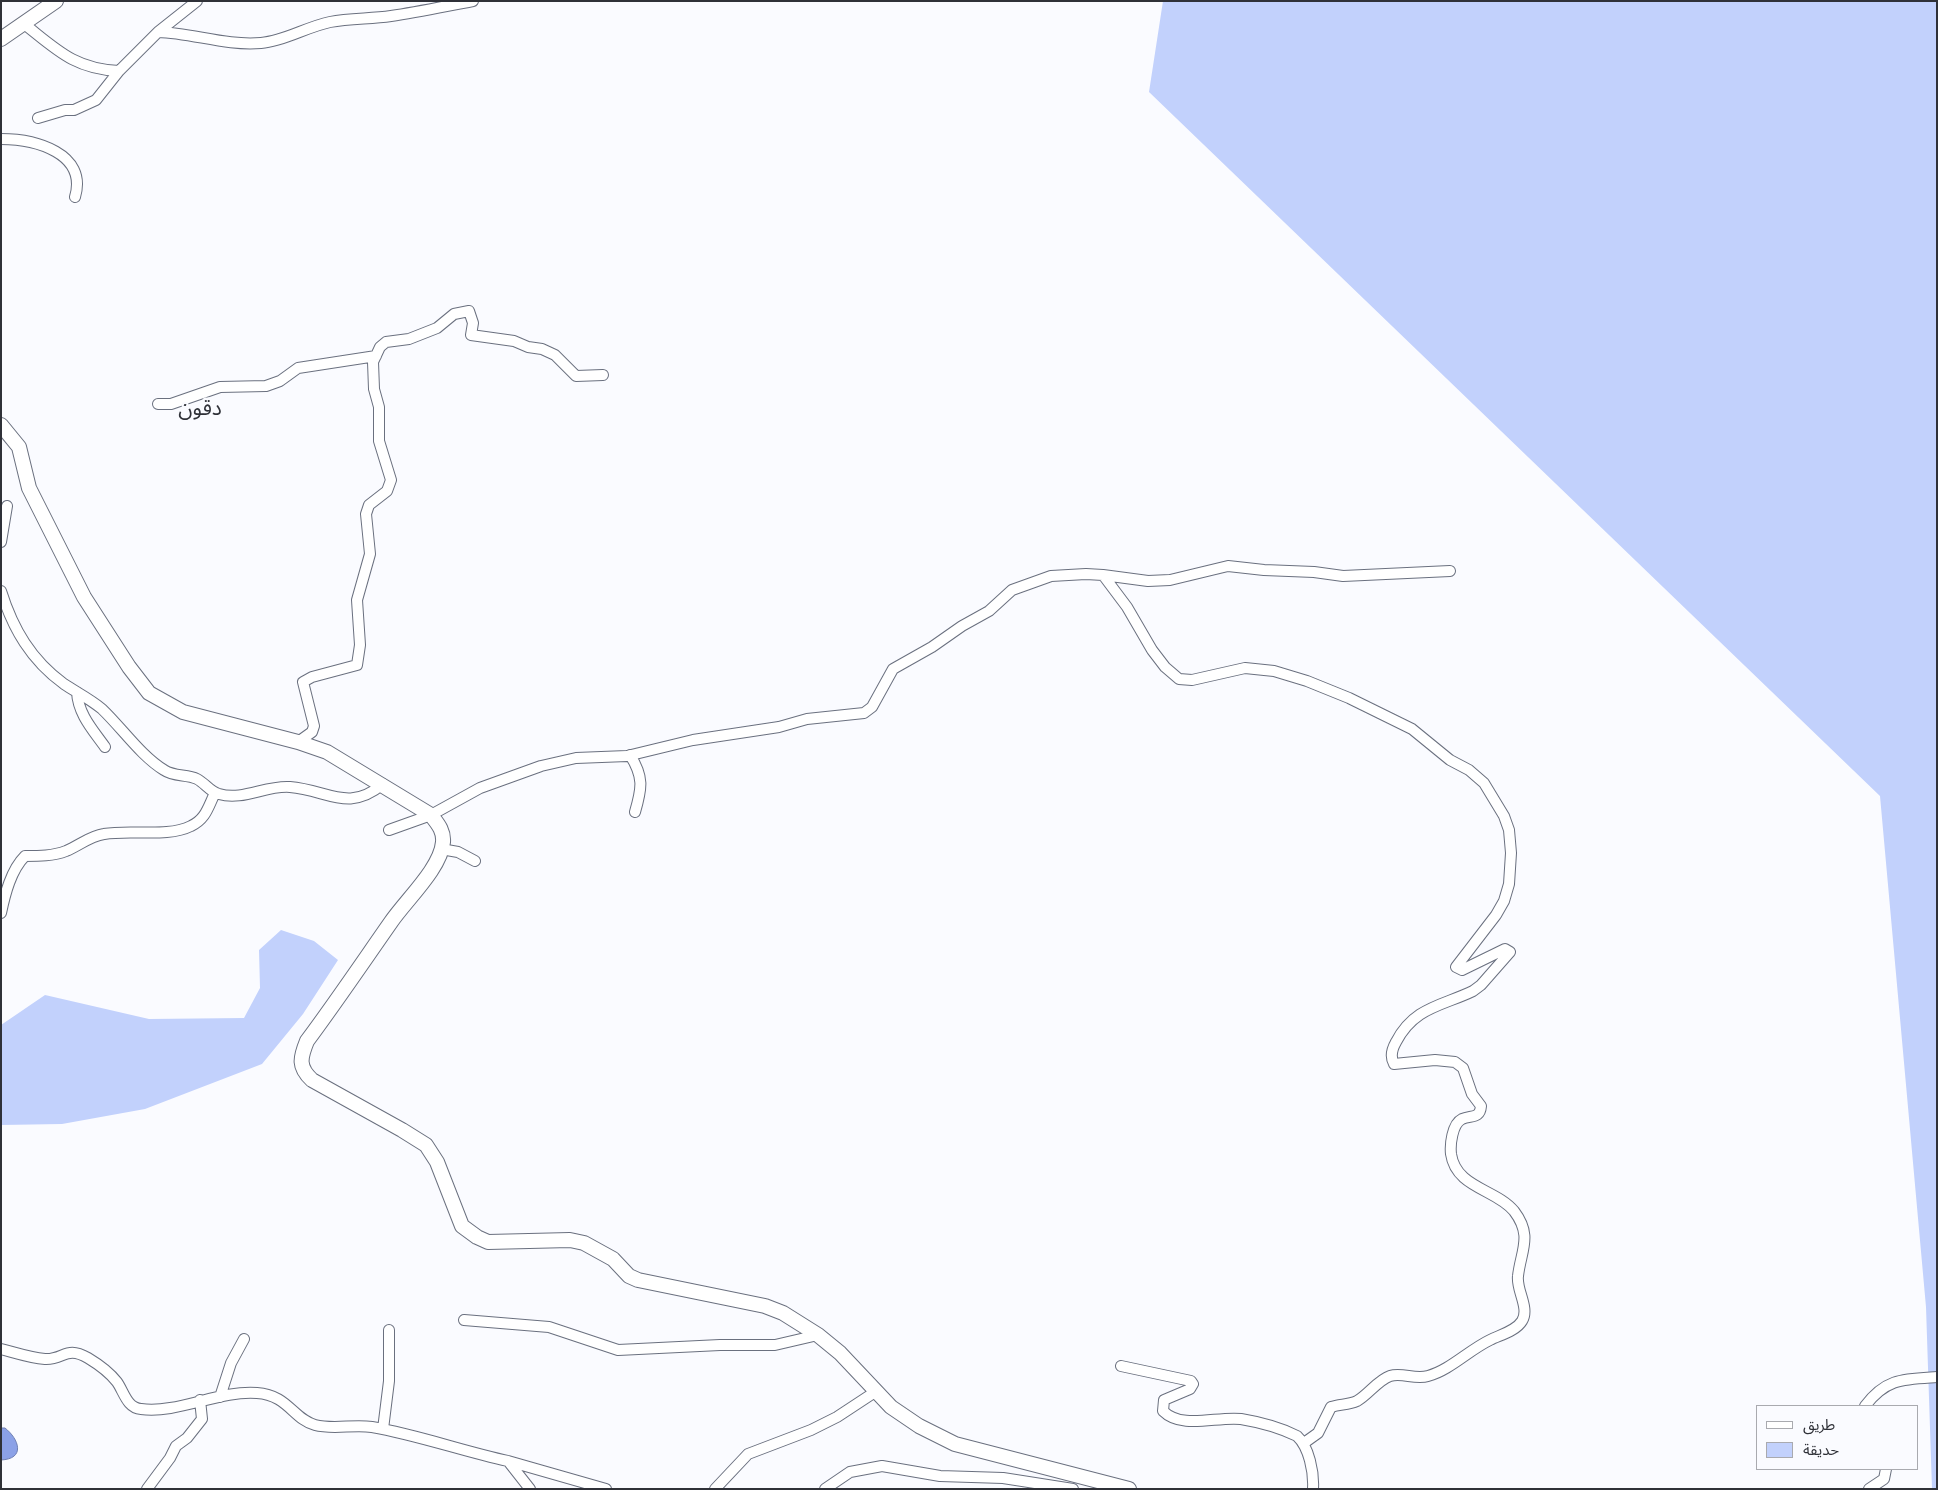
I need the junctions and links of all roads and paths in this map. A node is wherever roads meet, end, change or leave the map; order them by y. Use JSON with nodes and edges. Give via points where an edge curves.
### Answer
{"nodes":[{"id":1,"x":56,"y":1,"type":"edge"},
{"id":2,"x":197,"y":1,"type":"edge"},
{"id":3,"x":473,"y":1,"type":"edge"},
{"id":4,"x":24,"y":23,"type":"junction"},
{"id":5,"x":158,"y":32,"type":"junction"},
{"id":6,"x":1,"y":39,"type":"edge"},
{"id":7,"x":119,"y":71,"type":"junction"},
{"id":8,"x":38,"y":118,"type":"dead end"},
{"id":9,"x":1,"y":139,"type":"edge"},
{"id":10,"x":75,"y":197,"type":"dead end"},
{"id":11,"x":376,"y":356,"type":"junction"},
{"id":12,"x":603,"y":375,"type":"dead end"},
{"id":13,"x":158,"y":404,"type":"dead end"},
{"id":14,"x":1,"y":425,"type":"edge"},
{"id":15,"x":7,"y":506,"type":"dead end"},
{"id":16,"x":2,"y":534,"type":"edge"},
{"id":17,"x":1,"y":542,"type":"edge"},
{"id":18,"x":1450,"y":571,"type":"dead end"},
{"id":19,"x":1103,"y":576,"type":"junction"},
{"id":20,"x":1,"y":591,"type":"edge"},
{"id":21,"x":78,"y":692,"type":"junction"},
{"id":22,"x":298,"y":742,"type":"junction"},
{"id":23,"x":105,"y":747,"type":"dead end"},
{"id":24,"x":630,"y":755,"type":"junction"},
{"id":25,"x":383,"y":784,"type":"junction"},
{"id":26,"x":215,"y":793,"type":"junction"},
{"id":27,"x":635,"y":812,"type":"dead end"},
{"id":28,"x":431,"y":815,"type":"junction"},
{"id":29,"x":389,"y":830,"type":"dead end"},
{"id":30,"x":441,"y":849,"type":"junction"},
{"id":31,"x":475,"y":861,"type":"dead end"},
{"id":32,"x":1,"y":912,"type":"edge"},
{"id":33,"x":464,"y":1320,"type":"dead end"},
{"id":34,"x":389,"y":1330,"type":"dead end"},
{"id":35,"x":818,"y":1335,"type":"junction"},
{"id":36,"x":244,"y":1339,"type":"dead end"},
{"id":37,"x":1,"y":1349,"type":"edge"},
{"id":38,"x":1121,"y":1366,"type":"dead end"},
{"id":39,"x":1937,"y":1377,"type":"edge"},
{"id":40,"x":875,"y":1392,"type":"junction"},
{"id":41,"x":220,"y":1397,"type":"junction"},
{"id":42,"x":200,"y":1400,"type":"junction"},
{"id":43,"x":1865,"y":1405,"type":"edge"},
{"id":44,"x":383,"y":1429,"type":"junction"},
{"id":45,"x":1304,"y":1442,"type":"junction"},
{"id":46,"x":508,"y":1461,"type":"junction"},
{"id":47,"x":1886,"y":1470,"type":"edge"},
{"id":48,"x":1044,"y":1487,"type":"edge"},
{"id":49,"x":147,"y":1489,"type":"edge"},
{"id":50,"x":530,"y":1489,"type":"edge"},
{"id":51,"x":606,"y":1489,"type":"edge"},
{"id":52,"x":715,"y":1489,"type":"edge"},
{"id":53,"x":826,"y":1489,"type":"edge"},
{"id":54,"x":1073,"y":1489,"type":"edge"},
{"id":55,"x":1129,"y":1489,"type":"edge"},
{"id":56,"x":1313,"y":1489,"type":"edge"},
{"id":57,"x":1869,"y":1489,"type":"edge"}],
"edges":[{"from":1,"to":4,"type":"main road"},
{"from":2,"to":5,"type":"street"},
{"from":3,"to":5,"type":"street","via":[[388,17],[328,22],[262,43],[239,44]]},
{"from":4,"to":6,"type":"main road"},
{"from":4,"to":7,"type":"street","via":[[66,57],[82,65]]},
{"from":5,"to":7,"type":"street"},
{"from":7,"to":8,"type":"street","via":[[96,100],[74,110]]},
{"from":9,"to":10,"type":"street","via":[[19,139],[58,152],[74,170],[78,185]]},
{"from":11,"to":12,"type":"street","via":[[386,342],[409,340],[437,328],[454,314],[469,311],[473,323],[471,335],[542,349],[555,355],[576,376]]},
{"from":11,"to":13,"type":"street","via":[[298,368],[266,386],[220,387],[171,404]]},
{"from":11,"to":22,"type":"street","via":[[373,376],[379,407],[378,441],[390,480],[386,490],[369,504],[366,514],[370,554],[357,600],[360,645],[357,664],[303,682],[314,726],[312,732]]},
{"from":14,"to":22,"type":"main road","via":[[20,447],[29,488],[84,597],[149,693],[183,712]]},
{"from":15,"to":16,"type":"street"},
{"from":16,"to":17,"type":"street"},
{"from":18,"to":19,"type":"street","via":[[1343,576],[1228,566],[1170,580]]},
{"from":19,"to":24,"type":"street","via":[[1051,576],[1012,590],[989,611],[893,669],[872,707],[864,713],[807,719]]},
{"from":19,"to":45,"type":"street","via":[[1127,607],[1152,650],[1179,679],[1192,680],[1245,668],[1260,668],[1307,681],[1349,698],[1412,729],[1450,760],[1477,776],[1488,788],[1509,830],[1511,864],[1504,901],[1456,967],[1462,970],[1505,949],[1510,952],[1474,991],[1419,1014],[1402,1032],[1392,1057],[1394,1064],[1445,1060],[1463,1068],[1481,1111],[1458,1123],[1452,1144],[1453,1159],[1466,1179],[1507,1205],[1520,1222],[1525,1242],[1518,1275],[1523,1320],[1438,1372],[1421,1378],[1390,1376],[1355,1402],[1331,1406],[1318,1433]]},
{"from":20,"to":21,"type":"street","via":[[6,610],[28,649],[43,666]]},
{"from":21,"to":23,"type":"street","via":[[78,703],[85,719]]},
{"from":21,"to":26,"type":"street","via":[[101,709],[164,770],[196,778]]},
{"from":22,"to":25,"type":"main road","via":[[327,752]]},
{"from":24,"to":27,"type":"street","via":[[639,770],[642,789]]},
{"from":24,"to":28,"type":"street","via":[[576,758],[542,766],[480,788]]},
{"from":25,"to":26,"type":"street","via":[[371,794],[343,800],[290,787],[246,795]]},
{"from":25,"to":28,"type":"main road"},
{"from":26,"to":32,"type":"street","via":[[203,818],[189,827],[176,831],[105,833],[53,855],[25,856],[18,863]]},
{"from":28,"to":29,"type":"street"},
{"from":28,"to":30,"type":"main road","via":[[442,830]]},
{"from":30,"to":31,"type":"street","via":[[458,852]]},
{"from":30,"to":35,"type":"main road","via":[[432,869],[391,921],[307,1041],[301,1056],[304,1072],[312,1080],[426,1145],[437,1162],[462,1226],[478,1237],[488,1242],[570,1240],[584,1243],[614,1259],[629,1276],[638,1280],[765,1306]]},
{"from":33,"to":35,"type":"street","via":[[549,1327],[618,1350],[775,1346]]},
{"from":34,"to":44,"type":"street","via":[[389,1381]]},
{"from":35,"to":40,"type":"main road","via":[[840,1353]]},
{"from":36,"to":41,"type":"street","via":[[231,1363]]},
{"from":37,"to":42,"type":"street","via":[[49,1360],[68,1352],[78,1353],[117,1382],[130,1405],[139,1410]]},
{"from":38,"to":45,"type":"street","via":[[1191,1381],[1190,1389],[1164,1400],[1163,1411],[1167,1415],[1191,1421],[1241,1419],[1294,1434]]},
{"from":39,"to":43,"type":"street","via":[[1894,1382],[1882,1387]]},
{"from":40,"to":52,"type":"street","via":[[811,1430],[748,1454]]},
{"from":40,"to":55,"type":"main road","via":[[904,1417],[955,1444]]},
{"from":41,"to":42,"type":"street"},
{"from":41,"to":44,"type":"street","via":[[259,1393],[288,1404],[306,1421],[316,1425]]},
{"from":42,"to":49,"type":"street","via":[[202,1419],[176,1446]]},
{"from":44,"to":46,"type":"street"},
{"from":45,"to":56,"type":"street"},
{"from":46,"to":50,"type":"street"},
{"from":46,"to":51,"type":"street"},
{"from":47,"to":57,"type":"street","via":[[1884,1479]]},
{"from":48,"to":53,"type":"street","via":[[1003,1478],[940,1476],[882,1466],[850,1472]]},
{"from":48,"to":54,"type":"street"}]}
